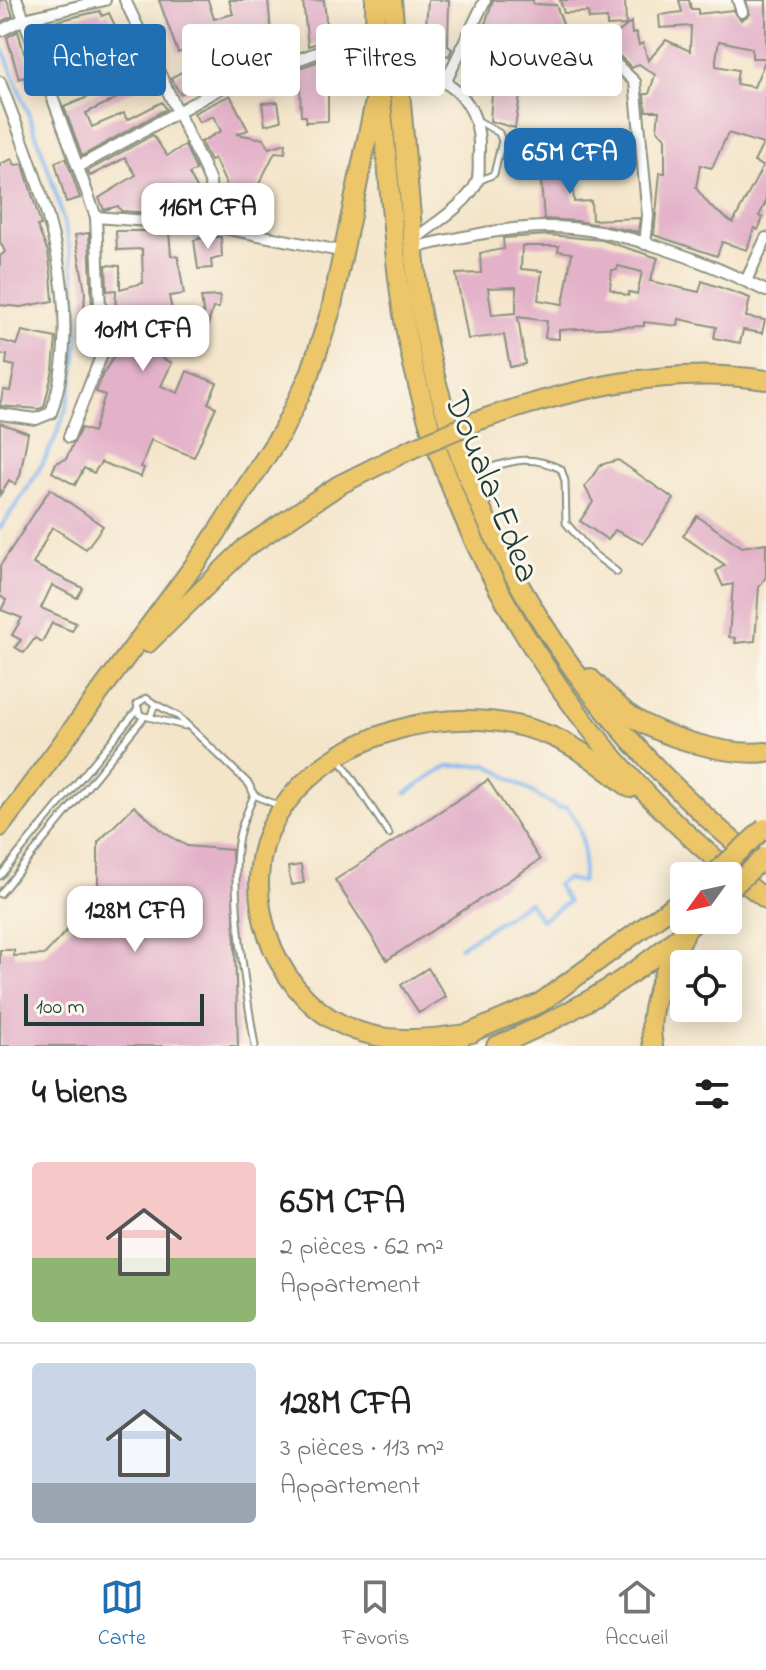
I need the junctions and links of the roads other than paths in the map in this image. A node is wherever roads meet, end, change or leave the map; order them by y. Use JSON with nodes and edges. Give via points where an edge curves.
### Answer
{"nodes":[{"id":1,"x":17,"y":0,"type":"edge"},
{"id":2,"x":105,"y":0,"type":"edge"},
{"id":3,"x":125,"y":0,"type":"edge"},
{"id":4,"x":375,"y":0,"type":"edge"},
{"id":5,"x":392,"y":0,"type":"edge"},
{"id":6,"x":485,"y":0,"type":"edge"},
{"id":7,"x":738,"y":0,"type":"edge"},
{"id":8,"x":742,"y":12,"type":"dead end"},
{"id":9,"x":24,"y":19,"type":"junction"},
{"id":10,"x":375,"y":24,"type":"edge"},
{"id":11,"x":394,"y":24,"type":"edge"},
{"id":12,"x":473,"y":24,"type":"edge"},
{"id":13,"x":0,"y":31,"type":"edge"},
{"id":14,"x":461,"y":48,"type":"edge"},
{"id":15,"x":316,"y":52,"type":"edge"},
{"id":16,"x":622,"y":70,"type":"edge"},
{"id":17,"x":446,"y":81,"type":"joint"},
{"id":18,"x":0,"y":82,"type":"edge"},
{"id":19,"x":375,"y":96,"type":"edge"},
{"id":20,"x":381,"y":96,"type":"edge"},
{"id":21,"x":400,"y":96,"type":"edge"},
{"id":22,"x":176,"y":114,"type":"junction"},
{"id":23,"x":475,"y":119,"type":"junction"},
{"id":24,"x":78,"y":167,"type":"junction"},
{"id":25,"x":478,"y":181,"type":"junction"},
{"id":26,"x":96,"y":217,"type":"junction"},
{"id":27,"x":213,"y":226,"type":"junction"},
{"id":28,"x":766,"y":238,"type":"edge"},
{"id":29,"x":414,"y":244,"type":"junction"},
{"id":30,"x":645,"y":244,"type":"junction"},
{"id":31,"x":345,"y":252,"type":"junction"},
{"id":32,"x":746,"y":281,"type":"junction"},
{"id":33,"x":766,"y":291,"type":"edge"},
{"id":34,"x":766,"y":380,"type":"edge"},
{"id":35,"x":0,"y":414,"type":"edge"},
{"id":36,"x":69,"y":437,"type":"dead end"},
{"id":37,"x":469,"y":478,"type":"junction"},
{"id":38,"x":617,"y":572,"type":"dead end"},
{"id":39,"x":98,"y":694,"type":"junction"},
{"id":40,"x":155,"y":704,"type":"junction"},
{"id":41,"x":137,"y":710,"type":"junction"},
{"id":42,"x":147,"y":716,"type":"junction"},
{"id":43,"x":186,"y":726,"type":"junction"},
{"id":44,"x":766,"y":752,"type":"edge"},
{"id":45,"x":338,"y":757,"type":"junction"},
{"id":46,"x":254,"y":795,"type":"junction"},
{"id":47,"x":285,"y":808,"type":"junction"},
{"id":48,"x":678,"y":826,"type":"junction"},
{"id":49,"x":0,"y":827,"type":"edge"},
{"id":50,"x":765,"y":827,"type":"edge"},
{"id":51,"x":389,"y":834,"type":"dead end"},
{"id":52,"x":30,"y":844,"type":"junction"},
{"id":53,"x":39,"y":850,"type":"junction"},
{"id":54,"x":766,"y":856,"type":"edge"},
{"id":55,"x":727,"y":862,"type":"edge"},
{"id":56,"x":766,"y":865,"type":"edge"},
{"id":57,"x":0,"y":876,"type":"edge"},
{"id":58,"x":742,"y":878,"type":"edge"},
{"id":59,"x":0,"y":894,"type":"edge"},
{"id":60,"x":766,"y":899,"type":"edge"},
{"id":61,"x":670,"y":908,"type":"edge"},
{"id":62,"x":679,"y":934,"type":"edge"},
{"id":63,"x":687,"y":934,"type":"edge"},
{"id":64,"x":472,"y":1033,"type":"junction"},
{"id":65,"x":255,"y":1046,"type":"edge"},
{"id":66,"x":435,"y":1046,"type":"edge"},
{"id":67,"x":496,"y":1046,"type":"edge"},
{"id":68,"x":653,"y":1046,"type":"edge"}],
"edges":[{"from":1,"to":9,"type":"street"},
{"from":2,"to":9,"type":"street"},
{"from":3,"to":22,"type":"street"},
{"from":4,"to":10,"type":"highway","name":"Douala-Edea"},
{"from":5,"to":11,"type":"highway","name":"Douala-Edea"},
{"from":6,"to":12,"type":"street"},
{"from":7,"to":8,"type":"street"},
{"from":9,"to":13,"type":"street"},
{"from":9,"to":24,"type":"street"},
{"from":14,"to":17,"type":"street"},
{"from":15,"to":22,"type":"street","via":[[235,81]]},
{"from":16,"to":30,"type":"street","via":[[635,82],[648,216]]},
{"from":17,"to":23,"type":"street","via":[[468,100]]},
{"from":18,"to":35,"type":"street","via":[[53,232],[65,342],[51,413],[36,419]]},
{"from":19,"to":31,"type":"highway"},
{"from":20,"to":48,"type":"highway","name":"Douala-Edea","via":[[408,342],[439,457],[502,596],[549,672],[614,758]]},
{"from":21,"to":29,"type":"highway","name":"Douala-Edea"},
{"from":22,"to":24,"type":"street"},
{"from":22,"to":27,"type":"street","via":[[210,182]]},
{"from":23,"to":25,"type":"street"},
{"from":23,"to":25,"type":"lane","via":[[499,133],[502,141],[494,174]]},
{"from":24,"to":26,"type":"street"},
{"from":25,"to":29,"type":"street"},
{"from":26,"to":27,"type":"street"},
{"from":26,"to":36,"type":"street","via":[[102,351]]},
{"from":27,"to":31,"type":"street"},
{"from":28,"to":32,"type":"street"},
{"from":29,"to":30,"type":"street","via":[[546,227],[585,229]]},
{"from":29,"to":37,"type":"highway","name":"Douala-Edea","via":[[426,344]]},
{"from":30,"to":32,"type":"street"},
{"from":31,"to":39,"type":"highway","via":[[310,374],[282,432],[204,552]]},
{"from":32,"to":33,"type":"street"},
{"from":34,"to":39,"type":"highway","bridge":true,"via":[[700,375],[621,381],[554,395],[409,450],[339,485],[245,548]]},
{"from":37,"to":38,"type":"lane","via":[[525,458],[561,469],[566,523]]},
{"from":37,"to":44,"type":"highway","via":[[522,583],[554,633],[588,677],[629,715],[678,738],[721,749]]},
{"from":37,"to":56,"type":"highway","name":"Douala-Edea","via":[[511,576],[583,686],[727,838]]},
{"from":39,"to":49,"type":"highway"},
{"from":40,"to":41,"type":"lane","via":[[141,699]]},
{"from":40,"to":42,"type":"lane"},
{"from":40,"to":43,"type":"lane"},
{"from":41,"to":42,"type":"lane"},
{"from":41,"to":52,"type":"lane"},
{"from":42,"to":43,"type":"lane"},
{"from":42,"to":53,"type":"lane","via":[[88,782]]},
{"from":43,"to":46,"type":"lane"},
{"from":45,"to":47,"type":"highway","via":[[307,780]]},
{"from":45,"to":48,"type":"highway","via":[[411,725],[466,719],[503,723],[543,733],[591,758]]},
{"from":45,"to":51,"type":"lane"},
{"from":46,"to":47,"type":"lane"},
{"from":46,"to":65,"type":"lane","via":[[237,851]]},
{"from":47,"to":64,"type":"highway","via":[[260,861],[259,903],[270,944],[287,977],[340,1024],[371,1035],[408,1041]]},
{"from":48,"to":60,"type":"highway","name":"Douala-Edea"},
{"from":50,"to":55,"type":"highway","bridge":true},
{"from":52,"to":53,"type":"lane"},
{"from":52,"to":57,"type":"lane"},
{"from":53,"to":59,"type":"lane"},
{"from":54,"to":58,"type":"highway","bridge":true},
{"from":61,"to":64,"type":"highway","via":[[540,1003]]},
{"from":62,"to":67,"type":"highway","via":[[610,988]]},
{"from":63,"to":68,"type":"highway","via":[[662,978],[651,1030]]},
{"from":64,"to":66,"type":"highway"}]}
